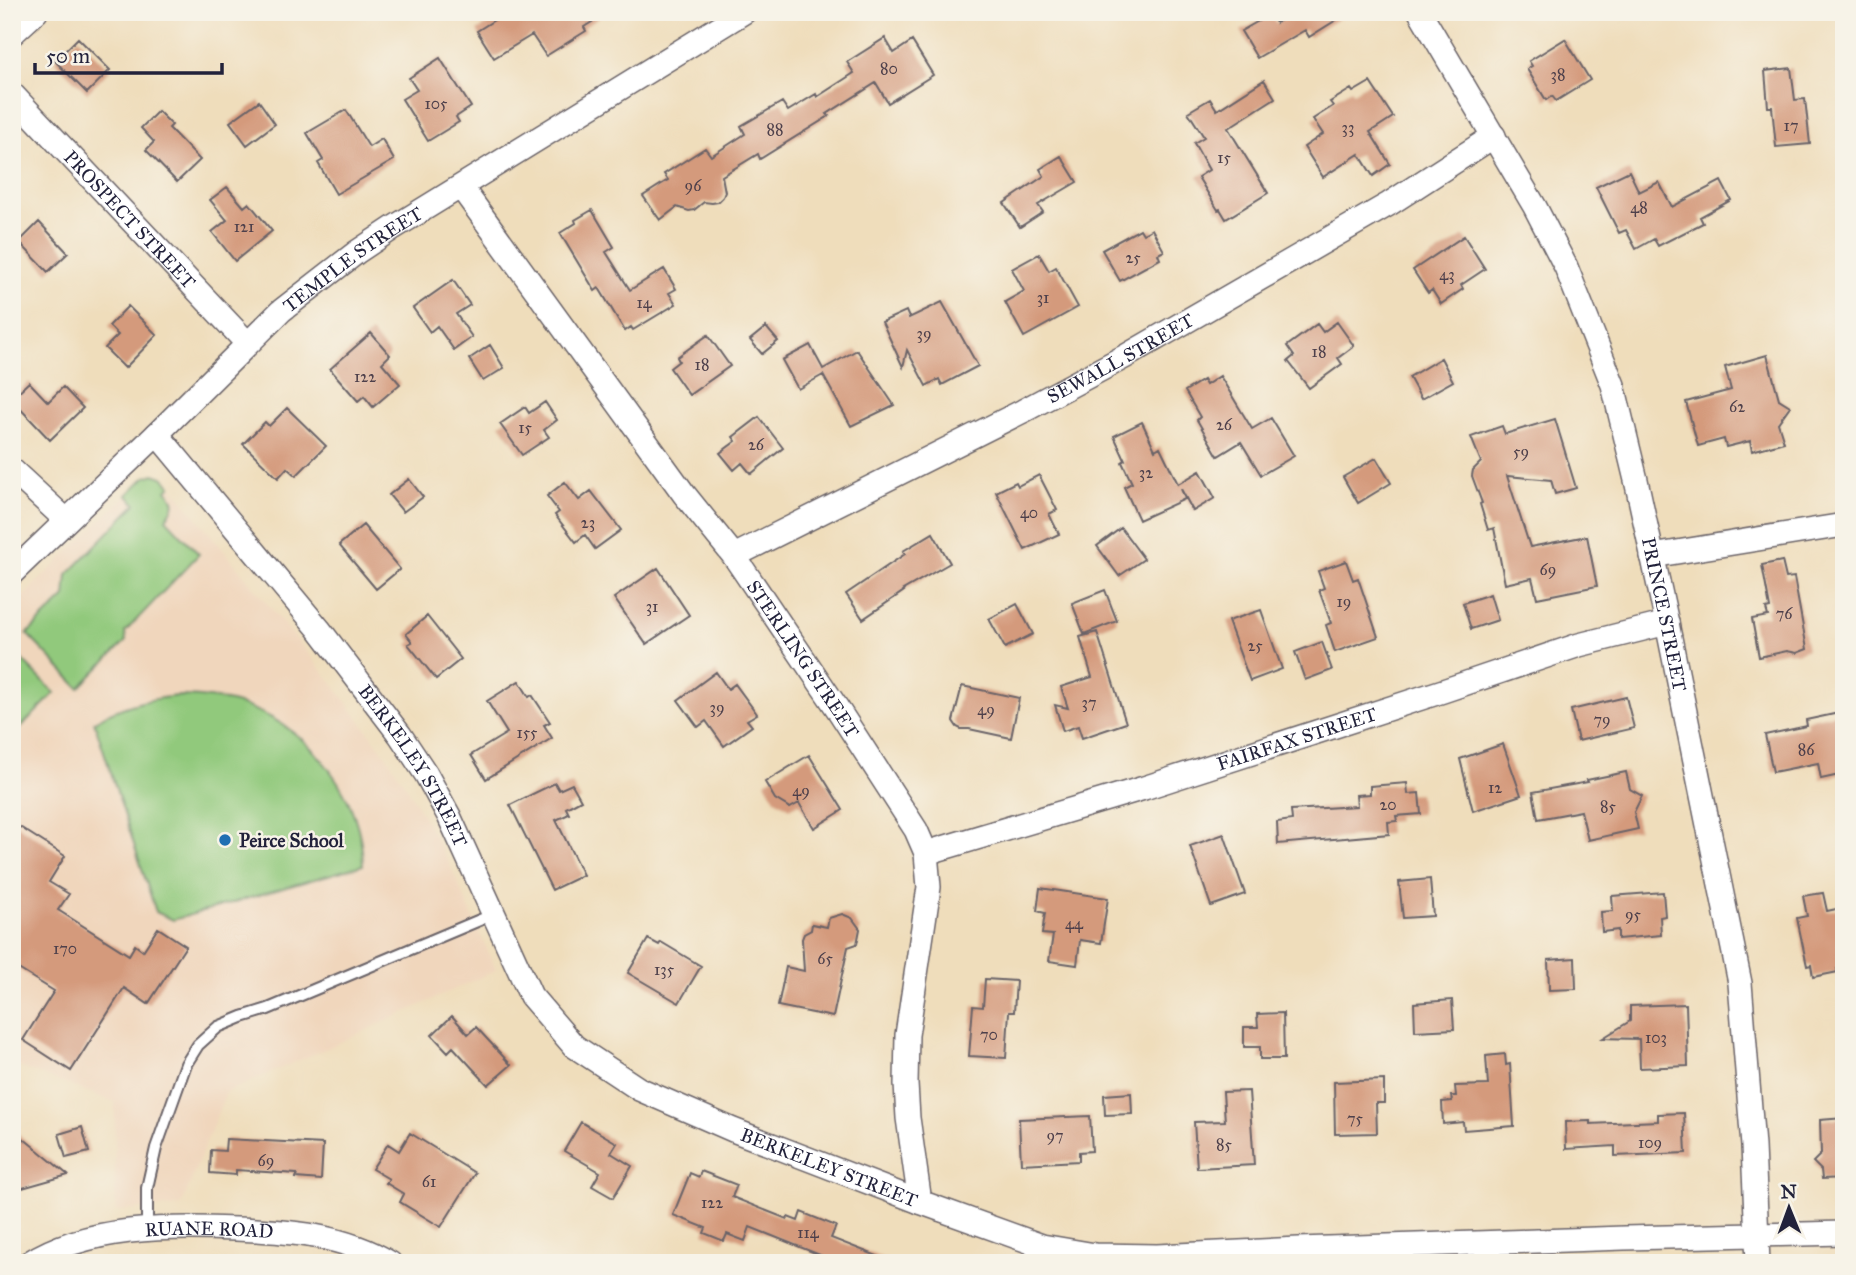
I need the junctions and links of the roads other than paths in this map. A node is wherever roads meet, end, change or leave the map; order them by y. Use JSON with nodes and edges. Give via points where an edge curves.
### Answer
{"nodes":[{"id":1,"x":36,"y":12,"type":"edge"},
{"id":2,"x":744,"y":12,"type":"edge"},
{"id":3,"x":1420,"y":12,"type":"edge"},
{"id":4,"x":12,"y":34,"type":"edge"},
{"id":5,"x":12,"y":94,"type":"edge"},
{"id":6,"x":1494,"y":136,"type":"junction"},
{"id":7,"x":461,"y":187,"type":"junction"},
{"id":8,"x":247,"y":344,"type":"junction"},
{"id":9,"x":157,"y":434,"type":"junction"},
{"id":10,"x":12,"y":470,"type":"edge"},
{"id":11,"x":66,"y":520,"type":"junction"},
{"id":12,"x":1844,"y":525,"type":"edge"},
{"id":13,"x":734,"y":556,"type":"junction"},
{"id":14,"x":1652,"y":556,"type":"junction"},
{"id":15,"x":12,"y":573,"type":"edge"},
{"id":16,"x":1667,"y":623,"type":"junction"},
{"id":17,"x":926,"y":853,"type":"junction"},
{"id":18,"x":494,"y":914,"type":"junction"},
{"id":19,"x":920,"y":1202,"type":"junction"},
{"id":20,"x":147,"y":1229,"type":"junction"},
{"id":21,"x":1844,"y":1233,"type":"edge"},
{"id":22,"x":1758,"y":1235,"type":"junction"},
{"id":23,"x":1441,"y":1254,"type":"edge"},
{"id":24,"x":29,"y":1263,"type":"edge"},
{"id":25,"x":390,"y":1263,"type":"edge"},
{"id":26,"x":1758,"y":1263,"type":"edge"}],
"edges":[{"from":1,"to":4,"type":"street"},
{"from":2,"to":7,"type":"street","name":"TEMPLE STREET"},
{"from":3,"to":6,"type":"street","name":"PRINCE STREET"},
{"from":5,"to":8,"type":"street","name":"PROSPECT STREET"},
{"from":6,"to":13,"type":"street","name":"SEWALL STREET","via":[[1389,204],[1126,356]]},
{"from":6,"to":14,"type":"street","name":"PRINCE STREET","via":[[1566,267],[1613,385]]},
{"from":7,"to":8,"type":"street","name":"TEMPLE STREET","via":[[357,252],[281,311]]},
{"from":7,"to":13,"type":"street","name":"STERLING STREET"},
{"from":8,"to":9,"type":"street","name":"TEMPLE STREET"},
{"from":9,"to":11,"type":"street","name":"TEMPLE STREET"},
{"from":9,"to":18,"type":"street","name":"BERKELEY STREET","via":[[401,735],[449,816]]},
{"from":10,"to":11,"type":"street"},
{"from":11,"to":15,"type":"street","name":"TEMPLE STREET"},
{"from":12,"to":14,"type":"street"},
{"from":13,"to":17,"type":"street","name":"STERLING STREET","via":[[916,830]]},
{"from":14,"to":16,"type":"street","name":"PRINCE STREET"},
{"from":16,"to":17,"type":"street","name":"FAIRFAX STREET","via":[[1579,645],[1144,788]]},
{"from":16,"to":22,"type":"street","name":"PRINCE STREET","via":[[1740,983]]},
{"from":17,"to":19,"type":"street","name":"STERLING STREET","via":[[929,887],[907,1035],[906,1072]]},
{"from":18,"to":19,"type":"street","name":"BERKELEY STREET","via":[[531,996],[575,1046],[612,1073],[733,1130]]},
{"from":18,"to":20,"type":"lane","via":[[218,1027],[198,1045],[186,1064],[156,1148],[147,1188]]},
{"from":19,"to":23,"type":"street","name":"BERKELEY STREET","via":[[1042,1246],[1095,1255],[1299,1249]]},
{"from":20,"to":24,"type":"street","name":"RUANE ROAD","via":[[84,1240]]},
{"from":20,"to":25,"type":"street","name":"RUANE ROAD","via":[[297,1233],[344,1242]]},
{"from":21,"to":22,"type":"street","name":"BERKELEY STREET"},
{"from":22,"to":23,"type":"street","name":"BERKELEY STREET","via":[[1624,1238]]},
{"from":22,"to":26,"type":"street","name":"PRINCE STREET"}]}
